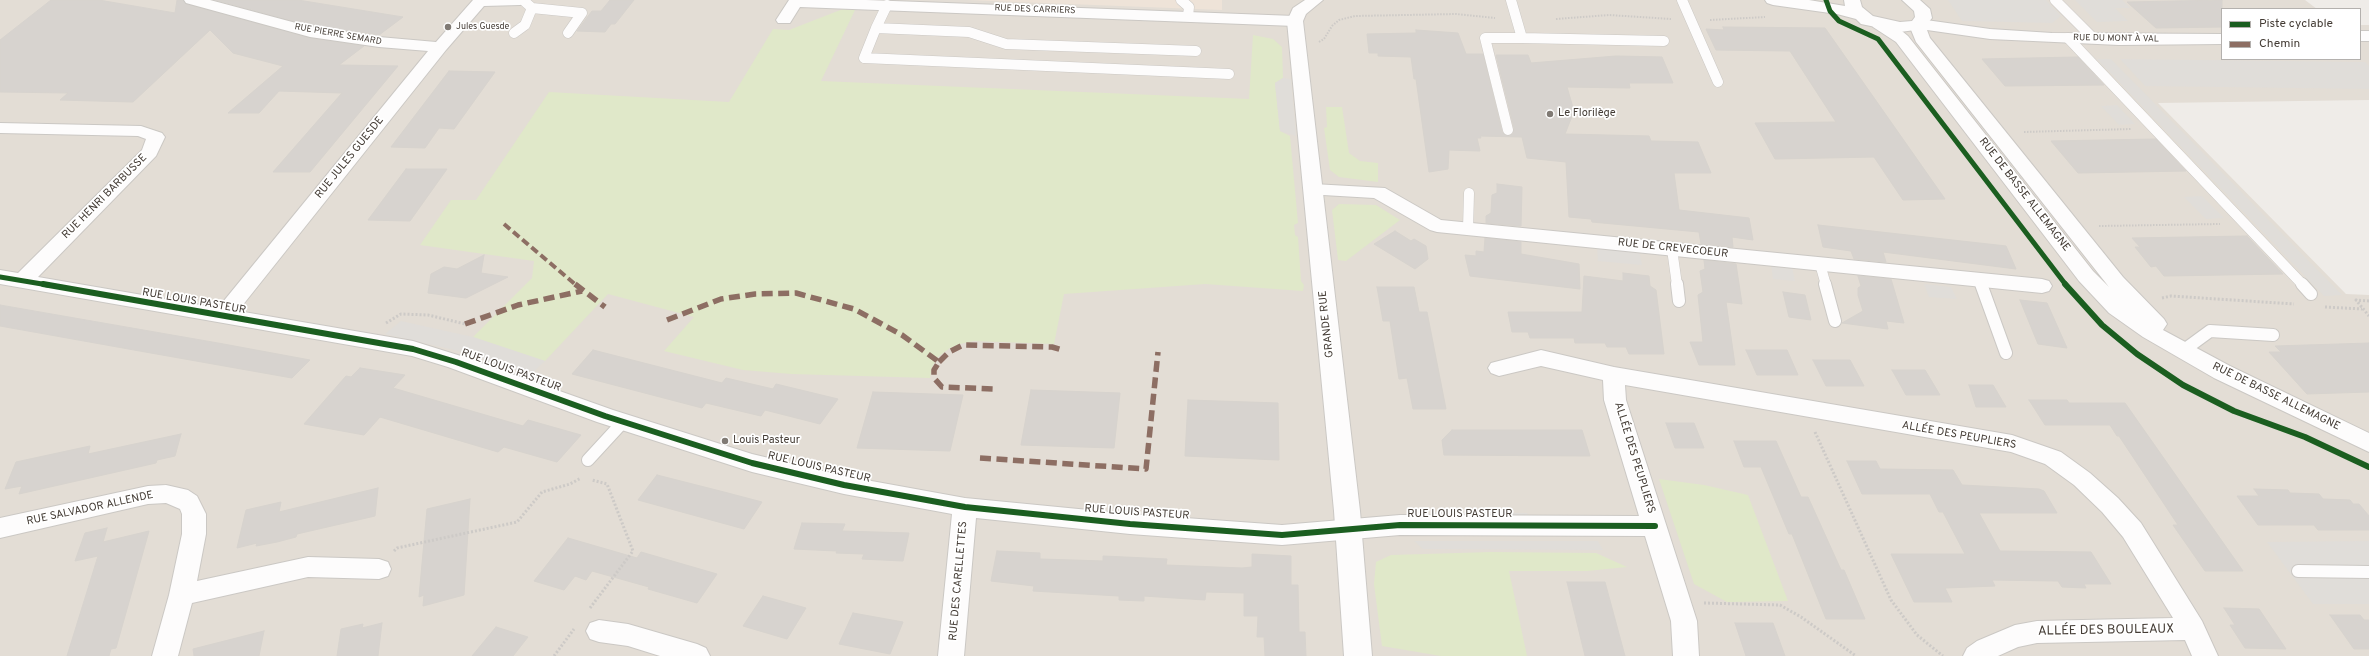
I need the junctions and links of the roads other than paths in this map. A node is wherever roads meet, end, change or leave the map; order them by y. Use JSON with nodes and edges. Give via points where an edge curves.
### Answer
{"nodes":[{"id":1,"x":192,"y":0,"type":"edge"},
{"id":2,"x":1181,"y":0,"type":"edge"},
{"id":3,"x":1315,"y":0,"type":"edge"},
{"id":4,"x":1511,"y":0,"type":"edge"},
{"id":5,"x":1682,"y":0,"type":"edge"},
{"id":6,"x":1773,"y":0,"type":"edge"},
{"id":7,"x":2056,"y":0,"type":"edge"},
{"id":8,"x":481,"y":1,"type":"edge"},
{"id":9,"x":827,"y":1,"type":"edge"},
{"id":10,"x":525,"y":3,"type":"edge"},
{"id":11,"x":887,"y":5,"type":"junction"},
{"id":12,"x":1855,"y":7,"type":"edge"},
{"id":13,"x":1916,"y":10,"type":"edge"},
{"id":14,"x":1188,"y":16,"type":"junction"},
{"id":15,"x":784,"y":20,"type":"dead end"},
{"id":16,"x":1295,"y":21,"type":"junction"},
{"id":17,"x":1879,"y":24,"type":"junction"},
{"id":18,"x":876,"y":28,"type":"junction"},
{"id":19,"x":514,"y":33,"type":"dead end"},
{"id":20,"x":568,"y":33,"type":"dead end"},
{"id":21,"x":1522,"y":38,"type":"junction"},
{"id":22,"x":2068,"y":38,"type":"junction"},
{"id":23,"x":2093,"y":38,"type":"junction"},
{"id":24,"x":2221,"y":39,"type":"edge"},
{"id":25,"x":1664,"y":41,"type":"dead end"},
{"id":26,"x":440,"y":47,"type":"junction"},
{"id":27,"x":1196,"y":51,"type":"dead end"},
{"id":28,"x":1229,"y":74,"type":"dead end"},
{"id":29,"x":1718,"y":82,"type":"dead end"},
{"id":30,"x":0,"y":128,"type":"edge"},
{"id":31,"x":1508,"y":130,"type":"dead end"},
{"id":32,"x":1313,"y":190,"type":"junction"},
{"id":33,"x":1469,"y":193,"type":"dead end"},
{"id":34,"x":1468,"y":229,"type":"junction"},
{"id":35,"x":1672,"y":249,"type":"junction"},
{"id":36,"x":1820,"y":264,"type":"junction"},
{"id":37,"x":0,"y":277,"type":"edge"},
{"id":38,"x":1978,"y":279,"type":"junction"},
{"id":39,"x":22,"y":281,"type":"junction"},
{"id":40,"x":2042,"y":286,"type":"dead end"},
{"id":41,"x":2311,"y":294,"type":"dead end"},
{"id":42,"x":1679,"y":302,"type":"dead end"},
{"id":43,"x":222,"y":317,"type":"junction"},
{"id":44,"x":1835,"y":321,"type":"dead end"},
{"id":45,"x":2273,"y":335,"type":"dead end"},
{"id":46,"x":2184,"y":350,"type":"junction"},
{"id":47,"x":2006,"y":353,"type":"dead end"},
{"id":48,"x":1499,"y":368,"type":"dead end"},
{"id":49,"x":1614,"y":375,"type":"junction"},
{"id":50,"x":623,"y":422,"type":"junction"},
{"id":51,"x":2369,"y":443,"type":"edge"},
{"id":52,"x":588,"y":460,"type":"road end"},
{"id":53,"x":965,"y":507,"type":"junction"},
{"id":54,"x":1655,"y":526,"type":"junction"},
{"id":55,"x":0,"y":528,"type":"edge"},
{"id":56,"x":1349,"y":529,"type":"junction"},
{"id":57,"x":379,"y":569,"type":"dead end"},
{"id":58,"x":2298,"y":571,"type":"dead end"},
{"id":59,"x":2369,"y":572,"type":"edge"},
{"id":60,"x":182,"y":595,"type":"junction"},
{"id":61,"x":588,"y":623,"type":"road end"},
{"id":62,"x":2193,"y":629,"type":"junction"},
{"id":63,"x":165,"y":656,"type":"edge"},
{"id":64,"x":697,"y":656,"type":"edge"},
{"id":65,"x":951,"y":656,"type":"edge"},
{"id":66,"x":1358,"y":656,"type":"edge"},
{"id":67,"x":1686,"y":656,"type":"edge"},
{"id":68,"x":1976,"y":656,"type":"edge"},
{"id":69,"x":2205,"y":656,"type":"edge"}],
"edges":[{"from":1,"to":26,"type":"street","name":"RUE PIERRE SEMARD","via":[[310,32],[385,43]]},
{"from":2,"to":14,"type":"lane","via":[[1189,7]]},
{"from":3,"to":16,"type":"street","via":[[1299,12]]},
{"from":4,"to":21,"type":"lane"},
{"from":5,"to":29,"type":"lane"},
{"from":6,"to":12,"type":"street","via":[[1839,9]]},
{"from":7,"to":23,"type":"lane"},
{"from":8,"to":10,"type":"street","name":"RUE JULES GUESDE"},
{"from":8,"to":26,"type":"street","name":"RUE JULES GUESDE"},
{"from":9,"to":11,"type":"street","name":"RUE DES CARRIERS"},
{"from":9,"to":15,"type":"street","name":"RUE DES CARRIERS","via":[[795,2]]},
{"from":10,"to":19,"type":"lane","via":[[525,25]]},
{"from":10,"to":20,"type":"lane","via":[[582,13]]},
{"from":11,"to":14,"type":"street","name":"RUE DES CARRIERS"},
{"from":11,"to":18,"type":"lane"},
{"from":12,"to":17,"type":"street"},
{"from":13,"to":17,"type":"street","via":[[1900,27]]},
{"from":13,"to":22,"type":"street","name":"RUE DU MONT À VAL","via":[[2011,35]]},
{"from":13,"to":46,"type":"street","name":"RUE DE BASSE ALLEMAGNE","via":[[1922,39],[2116,282]]},
{"from":14,"to":16,"type":"street","name":"RUE DES CARRIERS"},
{"from":16,"to":32,"type":"street","name":"GRANDE RUE"},
{"from":17,"to":46,"type":"street","name":"RUE DE BASSE ALLEMAGNE","via":[[1902,39],[2086,276],[2107,299],[2150,332]]},
{"from":18,"to":27,"type":"lane","via":[[969,32],[1006,44]]},
{"from":18,"to":28,"type":"lane","via":[[864,58]]},
{"from":21,"to":25,"type":"lane"},
{"from":21,"to":31,"type":"lane","via":[[1486,38]]},
{"from":22,"to":23,"type":"street","name":"RUE DU MONT À VAL"},
{"from":22,"to":41,"type":"lane"},
{"from":23,"to":24,"type":"street","name":"RUE DU MONT À VAL"},
{"from":26,"to":43,"type":"street","name":"RUE JULES GUESDE"},
{"from":30,"to":39,"type":"street","name":"RUE HENRI BARBUSSE","via":[[141,131],[156,137],[150,152]]},
{"from":32,"to":34,"type":"street","name":"RUE DE CREVECOEUR","via":[[1378,192],[1437,226]]},
{"from":32,"to":56,"type":"street","name":"GRANDE RUE"},
{"from":33,"to":34,"type":"lane"},
{"from":34,"to":35,"type":"street","name":"RUE DE CREVECOEUR"},
{"from":35,"to":36,"type":"street","name":"RUE DE CREVECOEUR"},
{"from":35,"to":42,"type":"lane"},
{"from":36,"to":38,"type":"street","name":"RUE DE CREVECOEUR"},
{"from":36,"to":44,"type":"lane"},
{"from":37,"to":39,"type":"street","name":"RUE LOUIS PASTEUR"},
{"from":38,"to":40,"type":"street","name":"RUE DE CREVECOEUR"},
{"from":38,"to":47,"type":"lane"},
{"from":39,"to":43,"type":"street","name":"RUE LOUIS PASTEUR"},
{"from":43,"to":50,"type":"street","name":"RUE LOUIS PASTEUR","via":[[413,349]]},
{"from":45,"to":46,"type":"lane","via":[[2210,331]]},
{"from":46,"to":51,"type":"street","name":"RUE DE BASSE ALLEMAGNE","via":[[2222,372]]},
{"from":48,"to":49,"type":"street","name":"ALLÉE DES PEUPLIERS","via":[[1541,358]]},
{"from":49,"to":54,"type":"street","name":"ALLÉE DES PEUPLIERS","via":[[1615,400]]},
{"from":49,"to":62,"type":"street","name":"ALLÉE DES PEUPLIERS","via":[[2012,444],[2054,458],[2093,490],[2132,530]]},
{"from":50,"to":52,"type":"lane"},
{"from":50,"to":53,"type":"street","name":"RUE LOUIS PASTEUR","via":[[752,463],[844,485]]},
{"from":53,"to":56,"type":"street","name":"RUE LOUIS PASTEUR","via":[[1130,524],[1282,535]]},
{"from":53,"to":65,"type":"street","name":"RUE DES CARELLETTES"},
{"from":54,"to":56,"type":"street","name":"RUE LOUIS PASTEUR","via":[[1400,525]]},
{"from":54,"to":67,"type":"street","name":"ALLÉE DES PEUPLIERS","via":[[1684,621]]},
{"from":55,"to":60,"type":"street","name":"RUE SALVADOR ALLENDE","via":[[148,495],[166,494],[180,497],[189,503],[194,514],[194,534]]},
{"from":56,"to":66,"type":"street","name":"GRANDE RUE"},
{"from":57,"to":60,"type":"street","via":[[308,567]]},
{"from":58,"to":59,"type":"lane"},
{"from":60,"to":63,"type":"street","name":"RUE SALVADOR ALLENDE"},
{"from":61,"to":64,"type":"street"},
{"from":62,"to":68,"type":"street","name":"ALLÉE DES BOULEAUX","via":[[2037,632],[2015,636],[1986,648]]},
{"from":62,"to":69,"type":"street","name":"ALLÉE DES PEUPLIERS"}]}
